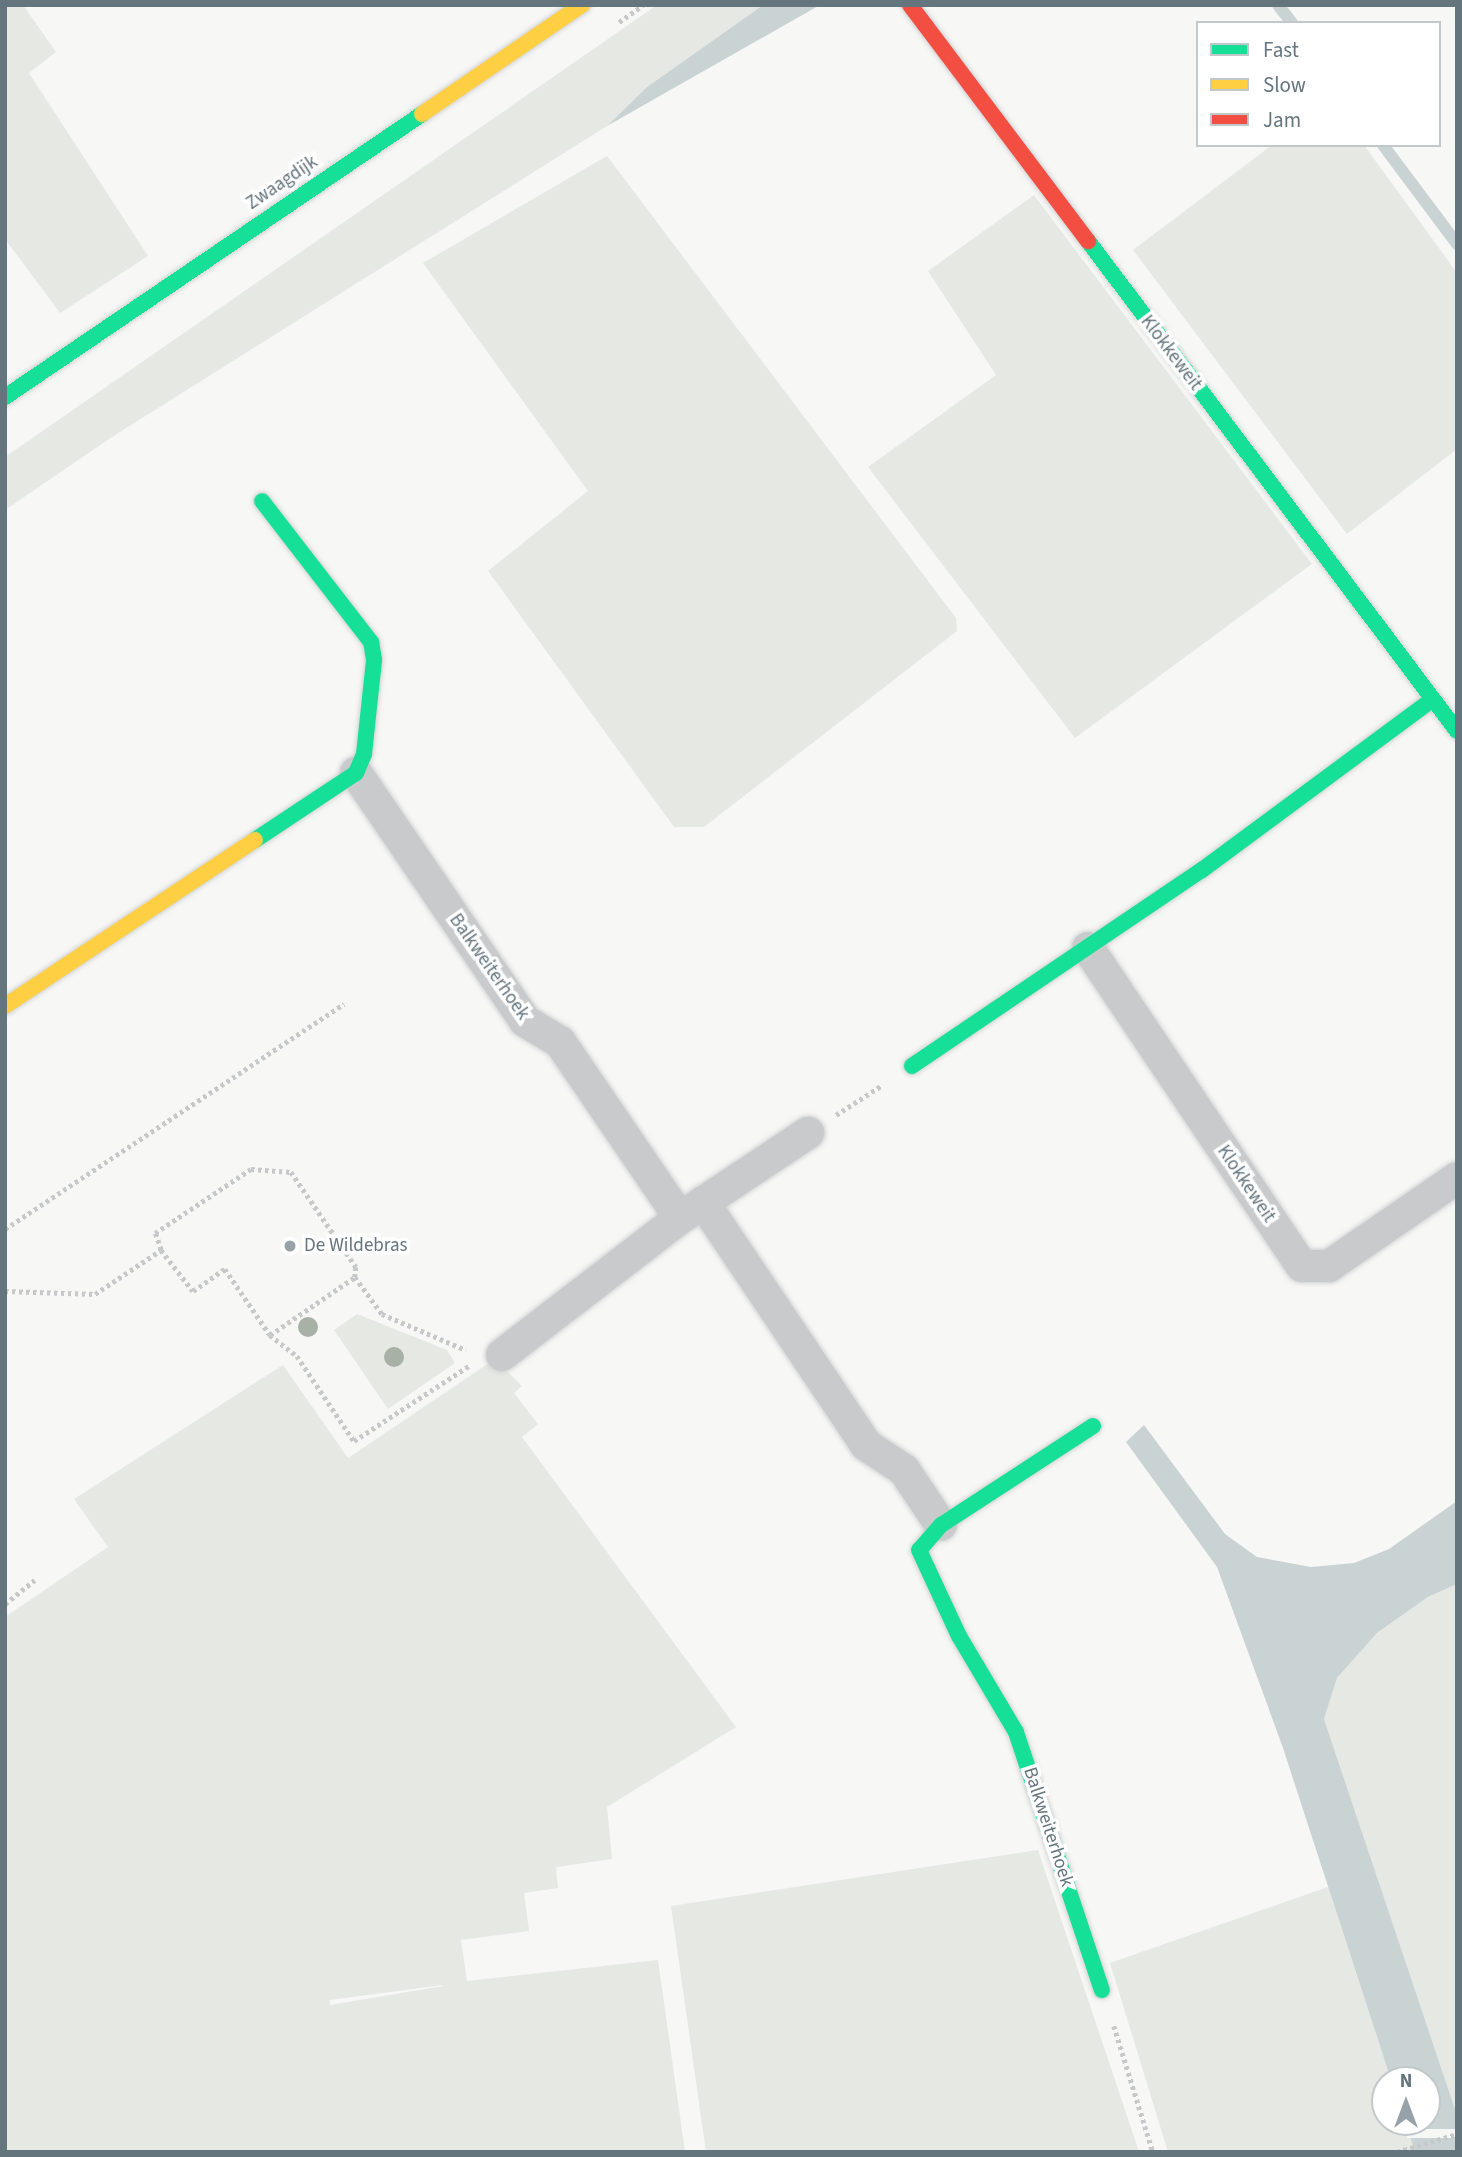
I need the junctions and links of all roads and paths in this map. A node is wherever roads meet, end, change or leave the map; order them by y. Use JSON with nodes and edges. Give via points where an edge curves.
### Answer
{"nodes":[{"id":1,"x":582,"y":5,"type":"edge"},
{"id":2,"x":910,"y":5,"type":"edge"},
{"id":3,"x":5,"y":397,"type":"edge"},
{"id":4,"x":262,"y":501,"type":"dead end"},
{"id":5,"x":1433,"y":699,"type":"junction"},
{"id":6,"x":1457,"y":731,"type":"edge"},
{"id":7,"x":356,"y":773,"type":"junction"},
{"id":8,"x":1088,"y":948,"type":"junction"},
{"id":9,"x":344,"y":1004,"type":"dead end"},
{"id":10,"x":5,"y":1006,"type":"edge"},
{"id":11,"x":912,"y":1066,"type":"joint"},
{"id":12,"x":808,"y":1133,"type":"joint"},
{"id":13,"x":1457,"y":1178,"type":"edge"},
{"id":14,"x":692,"y":1210,"type":"junction"},
{"id":15,"x":5,"y":1229,"type":"edge"},
{"id":16,"x":161,"y":1250,"type":"junction"},
{"id":17,"x":355,"y":1277,"type":"junction"},
{"id":18,"x":5,"y":1291,"type":"edge"},
{"id":19,"x":270,"y":1335,"type":"junction"},
{"id":20,"x":485,"y":1355,"type":"junction"},
{"id":21,"x":1093,"y":1426,"type":"dead end"},
{"id":22,"x":942,"y":1525,"type":"junction"},
{"id":23,"x":35,"y":1580,"type":"dead end"},
{"id":24,"x":5,"y":1604,"type":"edge"},
{"id":25,"x":1102,"y":1990,"type":"joint"},
{"id":26,"x":1457,"y":2134,"type":"edge"},
{"id":27,"x":1400,"y":2151,"type":"edge"},
{"id":28,"x":1153,"y":2152,"type":"edge"}],
"edges":[{"from":1,"to":3,"type":"street","name":"Zwaagdijk"},
{"from":2,"to":5,"type":"street","name":"Klokkeweit"},
{"from":4,"to":7,"type":"street","via":[[371,642],[374,660],[365,744]]},
{"from":5,"to":6,"type":"street","name":"Klokkeweit"},
{"from":5,"to":8,"type":"street"},
{"from":7,"to":10,"type":"street"},
{"from":7,"to":14,"type":"street","name":"Balkweiterhoek","via":[[525,1021],[560,1042]]},
{"from":8,"to":11,"type":"street"},
{"from":8,"to":13,"type":"street","name":"Klokkeweit","via":[[1302,1266],[1329,1266]]},
{"from":9,"to":15,"type":"path"},
{"from":11,"to":12,"type":"path"},
{"from":12,"to":14,"type":"street"},
{"from":14,"to":20,"type":"street"},
{"from":14,"to":22,"type":"street","name":"Balkweiterhoek","via":[[866,1445],[904,1470]]},
{"from":16,"to":17,"type":"path","via":[[155,1233],[244,1173],[251,1169],[291,1172],[356,1267]]},
{"from":16,"to":18,"type":"path","via":[[95,1294]]},
{"from":16,"to":19,"type":"path","via":[[193,1290],[225,1269]]},
{"from":17,"to":19,"type":"path"},
{"from":17,"to":20,"type":"path","via":[[382,1314]]},
{"from":19,"to":20,"type":"path","via":[[298,1356],[354,1441]]},
{"from":21,"to":22,"type":"street","name":"Balkweiterhoek"},
{"from":22,"to":25,"type":"street","name":"Balkweiterhoek","via":[[922,1543],[920,1554],[959,1636],[1016,1732]]},
{"from":23,"to":24,"type":"path"},
{"from":25,"to":28,"type":"path"},
{"from":26,"to":27,"type":"path"}]}
